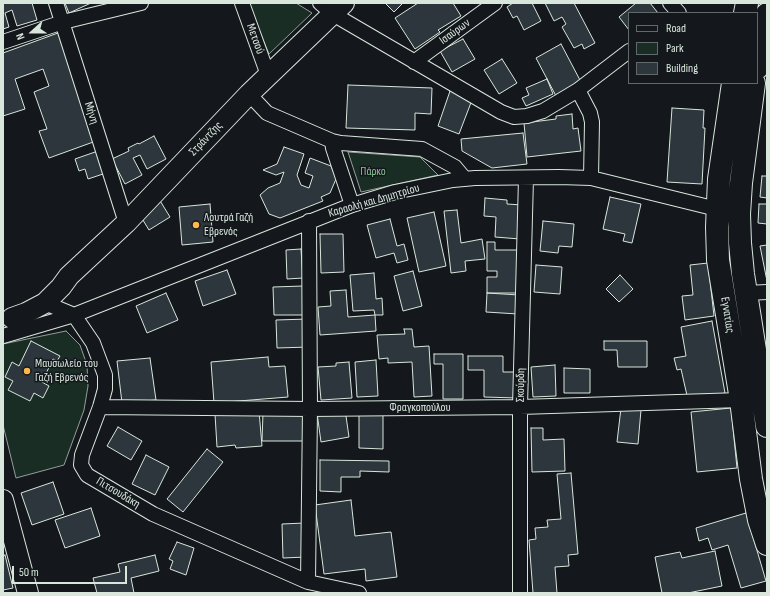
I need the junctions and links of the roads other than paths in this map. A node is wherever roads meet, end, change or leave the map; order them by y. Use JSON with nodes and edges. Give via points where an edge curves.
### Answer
{"nodes":[{"id":1,"x":56,"y":3,"type":"edge"},
{"id":2,"x":141,"y":3,"type":"edge"},
{"id":3,"x":242,"y":3,"type":"edge"},
{"id":4,"x":495,"y":3,"type":"edge"},
{"id":5,"x":670,"y":3,"type":"edge"},
{"id":6,"x":332,"y":7,"type":"edge"},
{"id":7,"x":678,"y":12,"type":"edge"},
{"id":8,"x":767,"y":14,"type":"edge"},
{"id":9,"x":63,"y":22,"type":"junction"},
{"id":10,"x":3,"y":42,"type":"edge"},
{"id":11,"x":628,"y":52,"type":"edge"},
{"id":12,"x":761,"y":56,"type":"edge"},
{"id":13,"x":414,"y":62,"type":"junction"},
{"id":14,"x":268,"y":74,"type":"junction"},
{"id":15,"x":733,"y":84,"type":"edge"},
{"id":16,"x":754,"y":84,"type":"edge"},
{"id":17,"x":578,"y":90,"type":"junction"},
{"id":18,"x":249,"y":94,"type":"junction"},
{"id":19,"x":332,"y":141,"type":"junction"},
{"id":20,"x":526,"y":178,"type":"junction"},
{"id":21,"x":591,"y":178,"type":"junction"},
{"id":22,"x":465,"y":179,"type":"junction"},
{"id":23,"x":352,"y":205,"type":"junction"},
{"id":24,"x":717,"y":209,"type":"junction"},
{"id":25,"x":739,"y":214,"type":"junction"},
{"id":26,"x":309,"y":221,"type":"junction"},
{"id":27,"x":126,"y":223,"type":"junction"},
{"id":28,"x":69,"y":276,"type":"junction"},
{"id":29,"x":767,"y":292,"type":"edge"},
{"id":30,"x":746,"y":293,"type":"junction"},
{"id":31,"x":45,"y":303,"type":"junction"},
{"id":32,"x":74,"y":315,"type":"junction"},
{"id":33,"x":8,"y":322,"type":"edge"},
{"id":34,"x":49,"y":323,"type":"junction"},
{"id":35,"x":3,"y":336,"type":"edge"},
{"id":36,"x":741,"y":400,"type":"junction"},
{"id":37,"x":100,"y":407,"type":"junction"},
{"id":38,"x":520,"y":407,"type":"junction"},
{"id":39,"x":310,"y":409,"type":"junction"},
{"id":40,"x":767,"y":426,"type":"edge"},
{"id":41,"x":3,"y":500,"type":"edge"},
{"id":42,"x":767,"y":544,"type":"edge"},
{"id":43,"x":308,"y":582,"type":"junction"},
{"id":44,"x":338,"y":591,"type":"edge"},
{"id":45,"x":28,"y":593,"type":"edge"},
{"id":46,"x":359,"y":593,"type":"edge"},
{"id":47,"x":520,"y":593,"type":"edge"}],
"edges":[{"from":1,"to":9,"type":"street","name":"Μήνη"},
{"from":2,"to":9,"type":"street"},
{"from":3,"to":14,"type":"street","name":"Μετσού"},
{"from":4,"to":13,"type":"street","name":"Ισαύρων"},
{"from":5,"to":7,"type":"street"},
{"from":6,"to":13,"type":"street"},
{"from":6,"to":14,"type":"street","name":"Στράντζης"},
{"from":8,"to":12,"type":"highway"},
{"from":9,"to":10,"type":"street"},
{"from":9,"to":27,"type":"street","name":"Μήνη"},
{"from":11,"to":17,"type":"street"},
{"from":13,"to":17,"type":"street","via":[[514,117],[527,116],[542,110]]},
{"from":14,"to":18,"type":"street","name":"Στράντζης"},
{"from":15,"to":24,"type":"highway","name":"Εγνατίας"},
{"from":16,"to":25,"type":"highway","name":"Εγνατίας"},
{"from":17,"to":21,"type":"street","via":[[592,122]]},
{"from":18,"to":19,"type":"street","via":[[267,113]]},
{"from":18,"to":27,"type":"street","name":"Στράντζης"},
{"from":19,"to":22,"type":"street","via":[[422,149],[455,167]]},
{"from":19,"to":23,"type":"street"},
{"from":20,"to":21,"type":"street","name":"Καραολή και Δημητρίου"},
{"from":20,"to":22,"type":"street","name":"Καραολή και Δημητρίου"},
{"from":20,"to":38,"type":"street","name":"Σκούρδη"},
{"from":21,"to":24,"type":"street","name":"Καραολή και Δημητρίου"},
{"from":22,"to":23,"type":"street","name":"Καραολή και Δημητρίου","via":[[413,188]]},
{"from":23,"to":26,"type":"street","name":"Καραολή και Δημητρίου"},
{"from":24,"to":25,"type":"street","name":"Καραολή και Δημητρίου"},
{"from":24,"to":36,"type":"highway","name":"Εγνατίας","via":[[718,260]]},
{"from":25,"to":30,"type":"highway","name":"Εγνατίας"},
{"from":26,"to":32,"type":"street","name":"Καραολή και Δημητρίου"},
{"from":26,"to":39,"type":"street"},
{"from":27,"to":28,"type":"street","name":"Στράντζης"},
{"from":28,"to":31,"type":"street","name":"Στράντζης"},
{"from":28,"to":33,"type":"street","name":"Στράντζης","via":[[33,295],[19,307]]},
{"from":29,"to":30,"type":"street"},
{"from":30,"to":40,"type":"highway","name":"Εγνατίας"},
{"from":31,"to":32,"type":"street"},
{"from":31,"to":33,"type":"street","name":"Στράντζης"},
{"from":32,"to":34,"type":"street","name":"Καραολή και Δημητρίου"},
{"from":32,"to":37,"type":"street","name":"Πιτσουδάκη","via":[[93,343],[105,375],[105,389]]},
{"from":33,"to":34,"type":"street","via":[[30,316]]},
{"from":34,"to":35,"type":"street","name":"Καραολή και Δημητρίου"},
{"from":36,"to":38,"type":"street","name":"Φραγκοπούλου"},
{"from":36,"to":42,"type":"highway","name":"Εγνατίας","via":[[751,479],[759,520]]},
{"from":37,"to":39,"type":"street","name":"Φραγκοπούλου"},
{"from":37,"to":43,"type":"street","name":"Πιτσουδάκη","via":[[82,455],[81,465],[87,475],[152,514]]},
{"from":38,"to":39,"type":"street","name":"Φραγκοπούλου"},
{"from":38,"to":47,"type":"street","name":"Σκούρδη"},
{"from":39,"to":43,"type":"street"},
{"from":41,"to":45,"type":"street"},
{"from":43,"to":44,"type":"street","name":"Πιτσουδάκη"},
{"from":44,"to":46,"type":"street","name":"Πιτσουδάκη"}]}
